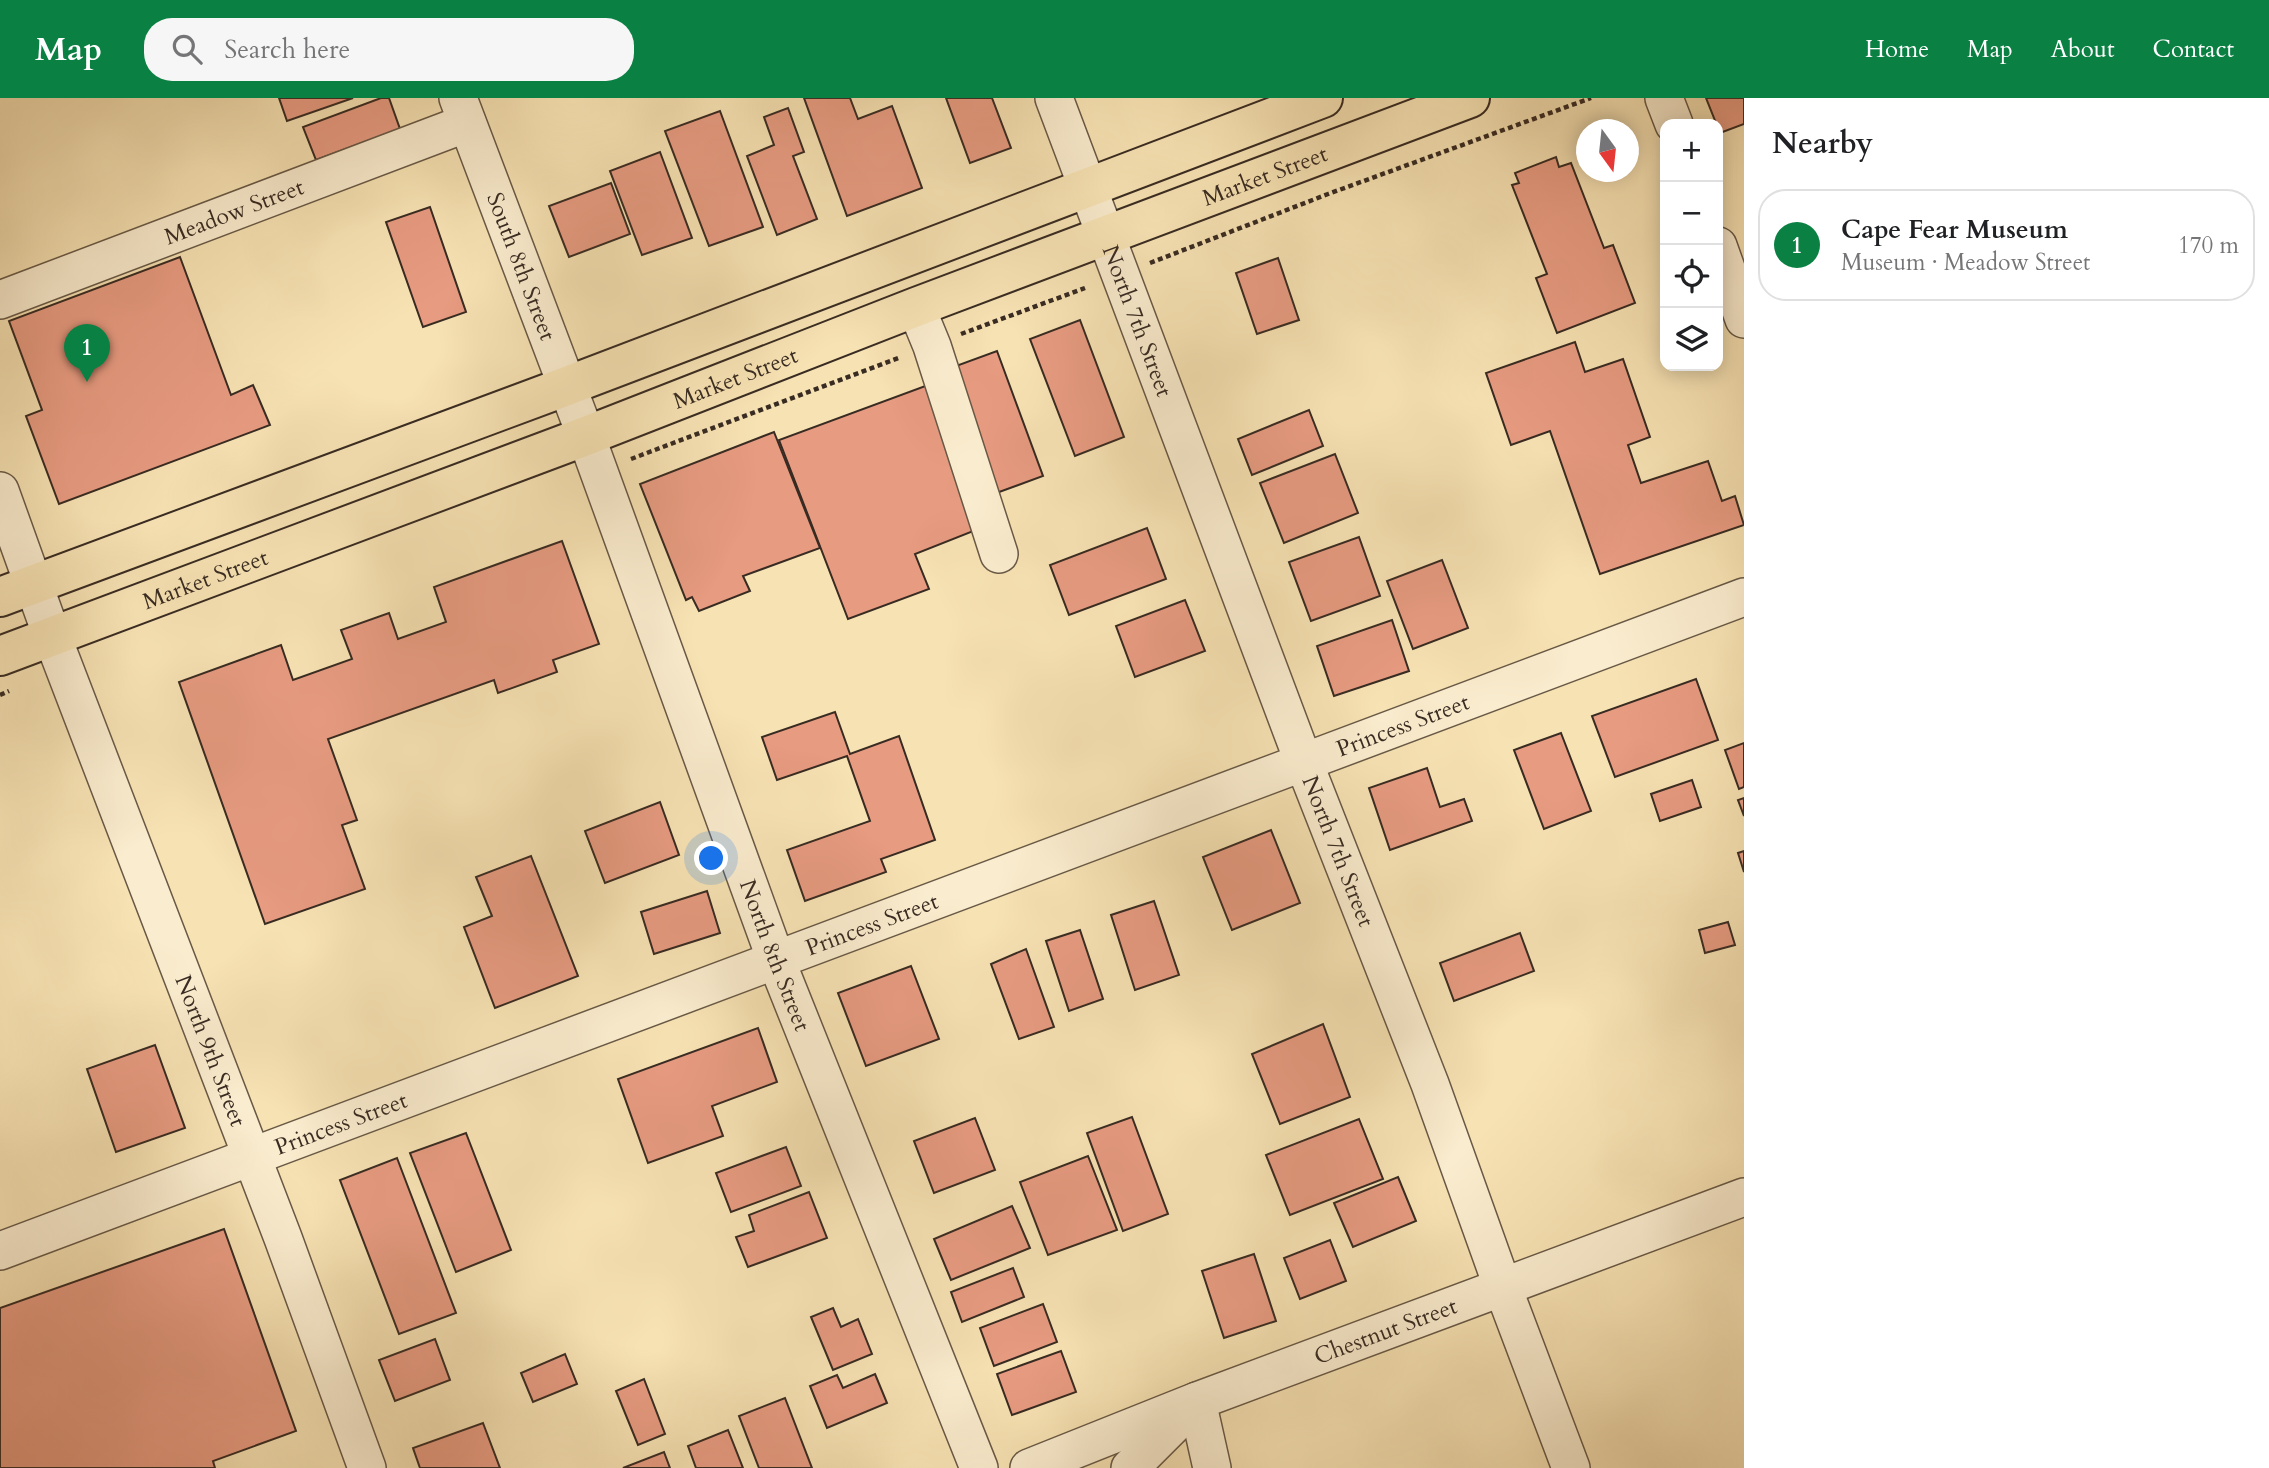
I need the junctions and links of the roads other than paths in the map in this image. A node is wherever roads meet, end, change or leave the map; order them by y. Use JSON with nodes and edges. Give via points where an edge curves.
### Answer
{"nodes":[{"id":1,"x":1054,"y":98,"type":"edge"},
{"id":2,"x":1323,"y":98,"type":"edge"},
{"id":3,"x":1470,"y":98,"type":"edge"},
{"id":4,"x":1664,"y":98,"type":"edge"},
{"id":5,"x":462,"y":110,"type":"edge"},
{"id":6,"x":1672,"y":119,"type":"edge"},
{"id":7,"x":1087,"y":186,"type":"junction"},
{"id":8,"x":1106,"y":234,"type":"junction"},
{"id":9,"x":1723,"y":260,"type":"edge"},
{"id":10,"x":0,"y":300,"type":"edge"},
{"id":11,"x":916,"y":307,"type":"junction"},
{"id":12,"x":1744,"y":319,"type":"edge"},
{"id":13,"x":567,"y":386,"type":"junction"},
{"id":14,"x":586,"y":436,"type":"junction"},
{"id":15,"x":0,"y":491,"type":"edge"},
{"id":16,"x":999,"y":554,"type":"dead end"},
{"id":17,"x":17,"y":590,"type":"edge"},
{"id":18,"x":1744,"y":597,"type":"edge"},
{"id":19,"x":52,"y":636,"type":"junction"},
{"id":20,"x":0,"y":656,"type":"edge"},
{"id":21,"x":1304,"y":763,"type":"junction"},
{"id":22,"x":776,"y":960,"type":"junction"},
{"id":23,"x":252,"y":1157,"type":"junction"},
{"id":24,"x":1744,"y":1197,"type":"edge"},
{"id":25,"x":0,"y":1251,"type":"edge"},
{"id":26,"x":1503,"y":1288,"type":"junction"},
{"id":27,"x":1197,"y":1401,"type":"junction"},
{"id":28,"x":367,"y":1468,"type":"edge"},
{"id":29,"x":979,"y":1468,"type":"edge"},
{"id":30,"x":1029,"y":1468,"type":"edge"},
{"id":31,"x":1130,"y":1468,"type":"edge"},
{"id":32,"x":1212,"y":1468,"type":"edge"},
{"id":33,"x":1572,"y":1468,"type":"edge"}],
"edges":[{"from":1,"to":7,"type":"street","name":"North 7th Street"},
{"from":2,"to":7,"type":"main road"},
{"from":3,"to":8,"type":"main road","name":"Market Street"},
{"from":4,"to":6,"type":"street"},
{"from":5,"to":10,"type":"street","name":"Meadow Street"},
{"from":5,"to":13,"type":"street","name":"South 8th Street"},
{"from":7,"to":8,"type":"street","name":"North 7th Street"},
{"from":7,"to":13,"type":"main road"},
{"from":8,"to":11,"type":"main road","name":"Market Street"},
{"from":8,"to":21,"type":"street","name":"North 7th Street"},
{"from":9,"to":12,"type":"street"},
{"from":11,"to":14,"type":"main road","name":"Market Street"},
{"from":11,"to":16,"type":"street"},
{"from":13,"to":14,"type":"street","name":"South 8th Street"},
{"from":13,"to":17,"type":"main road"},
{"from":14,"to":19,"type":"main road","name":"Market Street"},
{"from":14,"to":22,"type":"street","name":"North 8th Street"},
{"from":15,"to":17,"type":"street","name":"North 9th Street"},
{"from":17,"to":19,"type":"street","name":"North 9th Street"},
{"from":18,"to":21,"type":"street","name":"Princess Street"},
{"from":19,"to":20,"type":"main road","name":"Market Street"},
{"from":19,"to":23,"type":"street","name":"North 9th Street"},
{"from":21,"to":22,"type":"street","name":"Princess Street"},
{"from":21,"to":26,"type":"street","name":"North 7th Street","via":[[1430,1084]]},
{"from":22,"to":23,"type":"street","name":"Princess Street"},
{"from":22,"to":29,"type":"street","name":"North 8th Street"},
{"from":23,"to":25,"type":"street","name":"Princess Street"},
{"from":23,"to":28,"type":"street","name":"North 9th Street"},
{"from":24,"to":26,"type":"street","name":"Chestnut Street"},
{"from":26,"to":27,"type":"street","name":"Chestnut Street"},
{"from":26,"to":33,"type":"street","name":"North 7th Street"},
{"from":27,"to":30,"type":"street","name":"Chestnut Street"},
{"from":27,"to":31,"type":"street"},
{"from":27,"to":32,"type":"street"}]}
